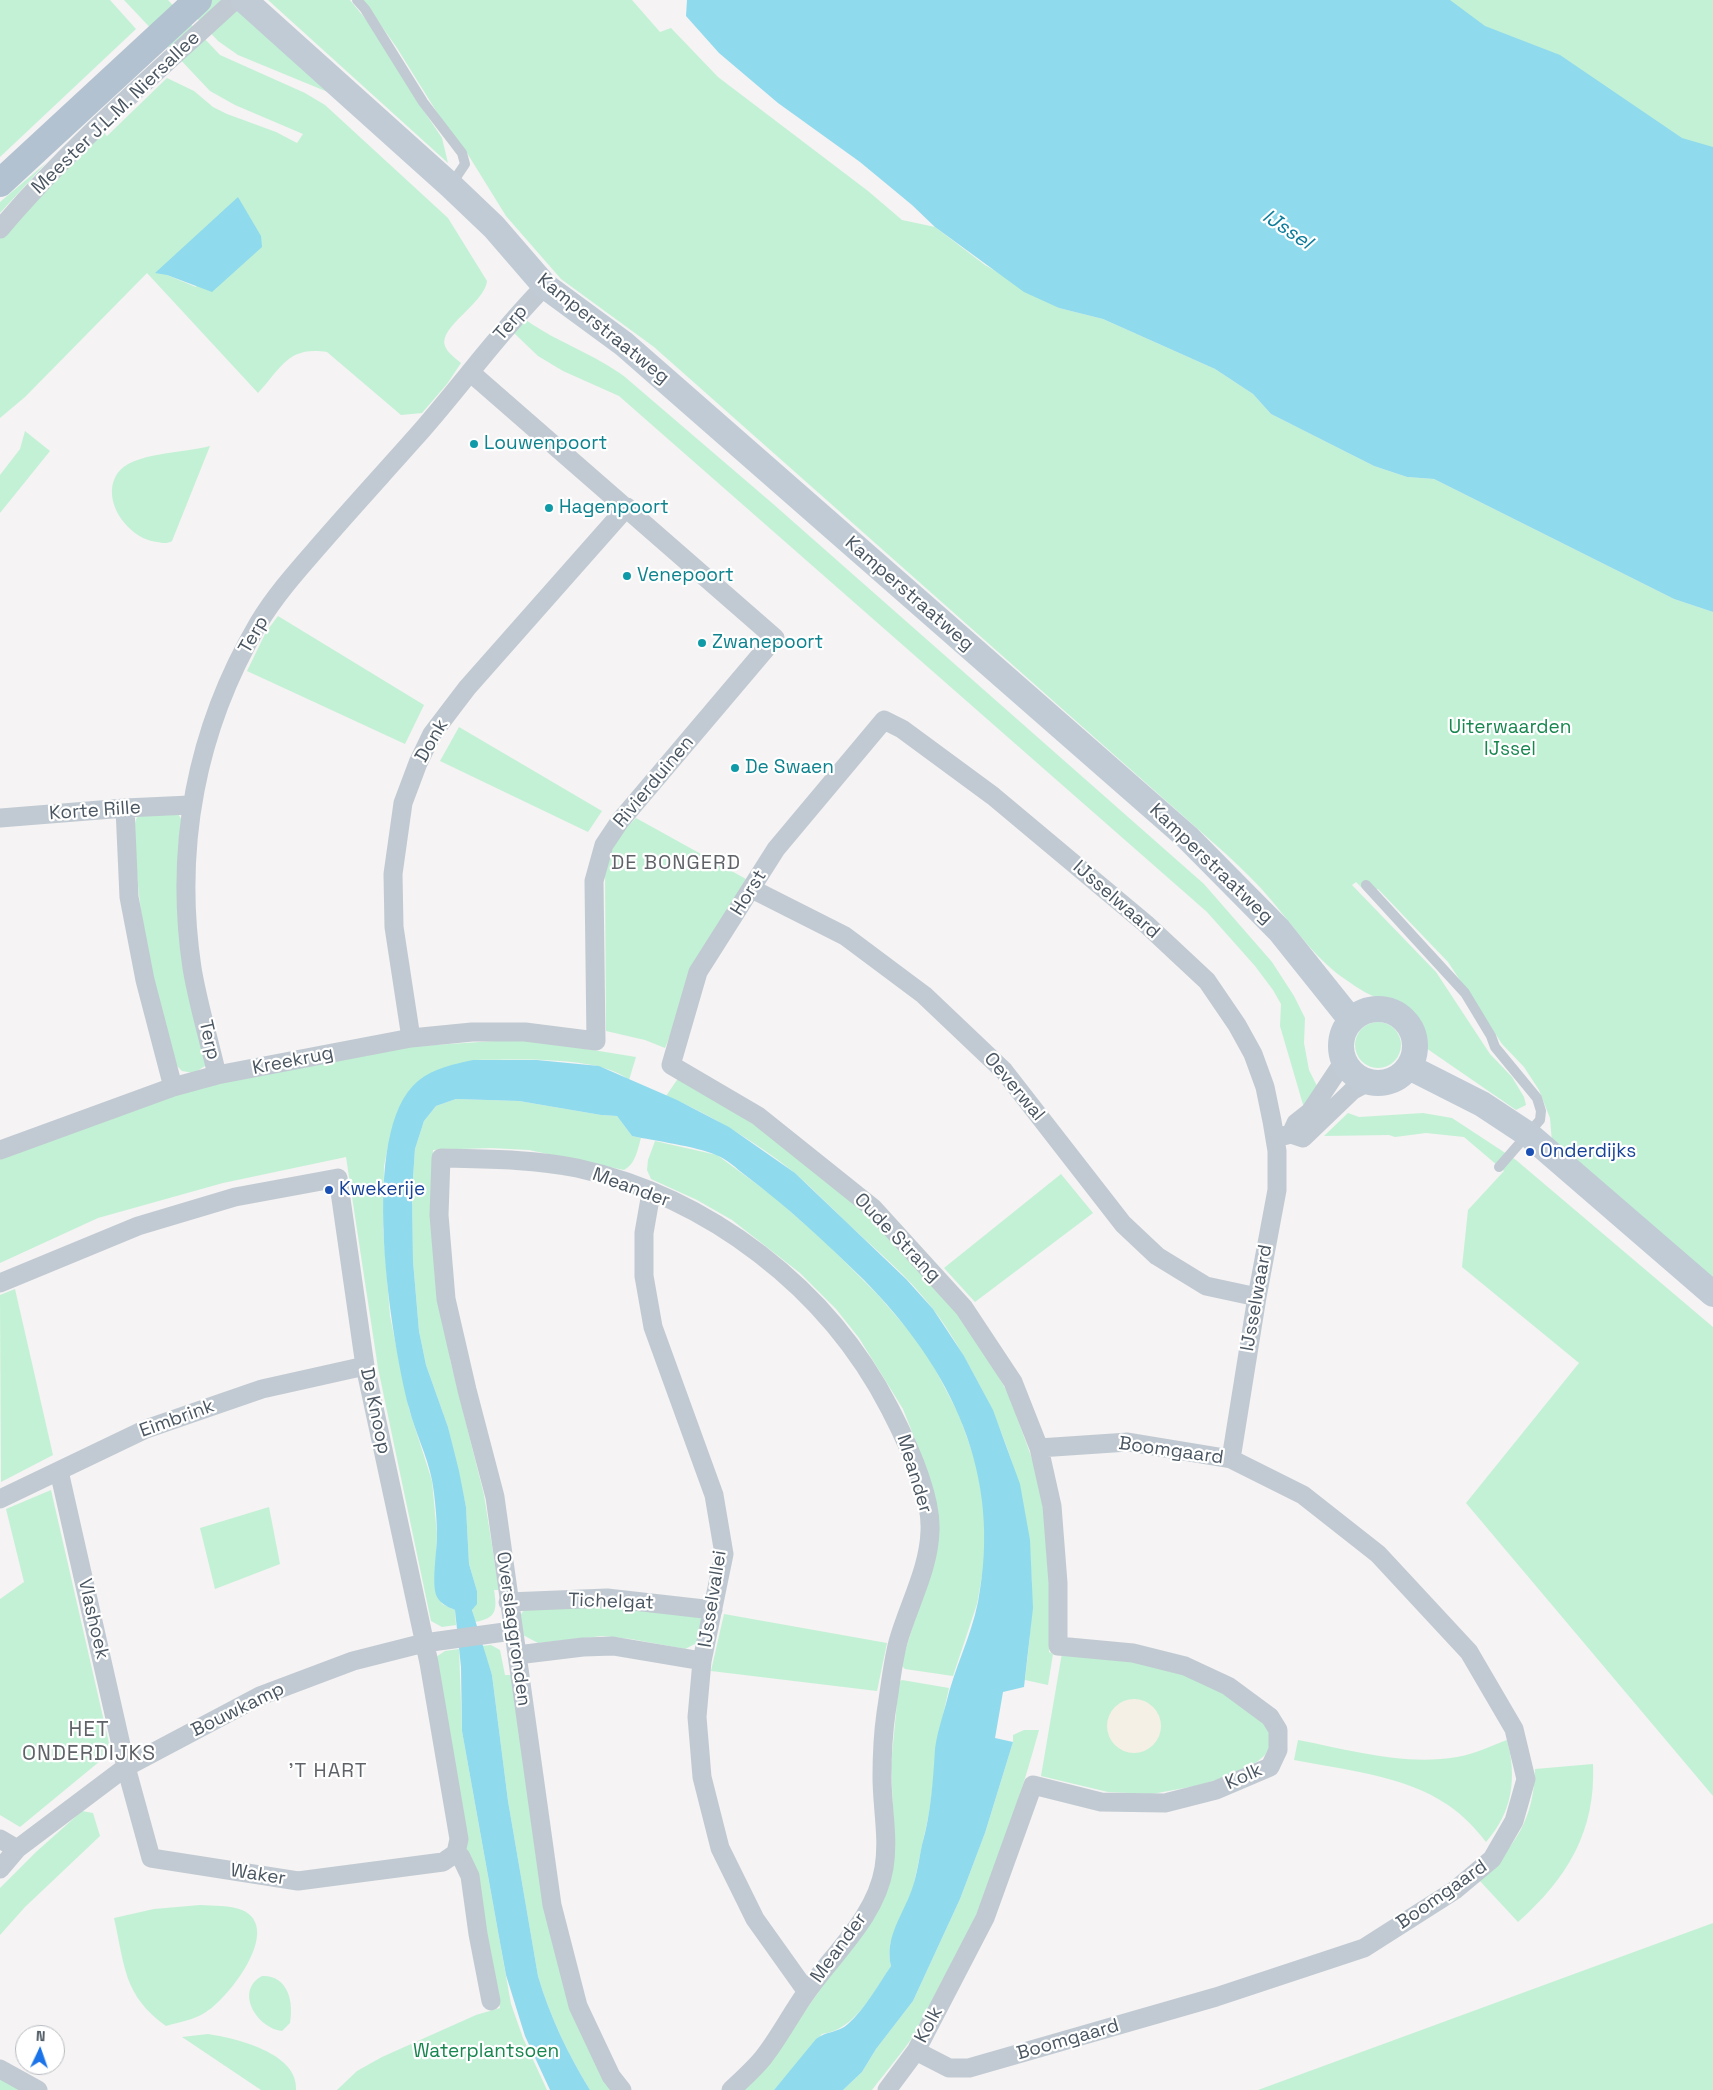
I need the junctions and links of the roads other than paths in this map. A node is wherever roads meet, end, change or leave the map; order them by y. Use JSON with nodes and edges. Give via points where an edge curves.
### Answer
{"nodes":[{"id":1,"x":198,"y":0,"type":"edge"},
{"id":2,"x":235,"y":0,"type":"edge"},
{"id":3,"x":244,"y":0,"type":"edge"},
{"id":4,"x":357,"y":0,"type":"edge"},
{"id":5,"x":103,"y":105,"type":"junction"},
{"id":6,"x":0,"y":184,"type":"edge"},
{"id":7,"x":451,"y":186,"type":"junction"},
{"id":8,"x":0,"y":229,"type":"edge"},
{"id":9,"x":545,"y":286,"type":"junction"},
{"id":10,"x":470,"y":372,"type":"junction"},
{"id":11,"x":627,"y":507,"type":"junction"},
{"id":12,"x":884,"y":720,"type":"joint"},
{"id":13,"x":190,"y":806,"type":"junction"},
{"id":14,"x":125,"y":808,"type":"junction"},
{"id":15,"x":0,"y":818,"type":"edge"},
{"id":16,"x":1366,"y":885,"type":"dead end"},
{"id":17,"x":752,"y":890,"type":"junction"},
{"id":18,"x":1351,"y":1020,"type":"junction"},
{"id":19,"x":411,"y":1038,"type":"junction"},
{"id":20,"x":596,"y":1041,"type":"joint"},
{"id":21,"x":1344,"y":1061,"type":"junction"},
{"id":22,"x":671,"y":1065,"type":"joint"},
{"id":23,"x":1410,"y":1067,"type":"junction"},
{"id":24,"x":217,"y":1075,"type":"junction"},
{"id":25,"x":1368,"y":1082,"type":"junction"},
{"id":26,"x":174,"y":1087,"type":"junction"},
{"id":27,"x":1529,"y":1135,"type":"junction"},
{"id":28,"x":1283,"y":1136,"type":"junction"},
{"id":29,"x":0,"y":1150,"type":"edge"},
{"id":30,"x":441,"y":1158,"type":"joint"},
{"id":31,"x":1499,"y":1167,"type":"dead end"},
{"id":32,"x":651,"y":1193,"type":"junction"},
{"id":33,"x":0,"y":1283,"type":"edge"},
{"id":34,"x":1713,"y":1294,"type":"edge"},
{"id":35,"x":1256,"y":1297,"type":"junction"},
{"id":36,"x":364,"y":1366,"type":"junction"},
{"id":37,"x":1039,"y":1448,"type":"junction"},
{"id":38,"x":1231,"y":1459,"type":"junction"},
{"id":39,"x":59,"y":1471,"type":"junction"},
{"id":40,"x":0,"y":1499,"type":"edge"},
{"id":41,"x":508,"y":1602,"type":"junction"},
{"id":42,"x":713,"y":1610,"type":"junction"},
{"id":43,"x":512,"y":1631,"type":"junction"},
{"id":44,"x":424,"y":1642,"type":"junction"},
{"id":45,"x":517,"y":1655,"type":"junction"},
{"id":46,"x":702,"y":1661,"type":"junction"},
{"id":47,"x":126,"y":1767,"type":"junction"},
{"id":48,"x":0,"y":1839,"type":"edge"},
{"id":49,"x":18,"y":1849,"type":"junction"},
{"id":50,"x":456,"y":1853,"type":"junction"},
{"id":51,"x":0,"y":1869,"type":"edge"},
{"id":52,"x":807,"y":1992,"type":"junction"},
{"id":53,"x":491,"y":2001,"type":"dead end"},
{"id":54,"x":916,"y":2051,"type":"junction"},
{"id":55,"x":0,"y":2069,"type":"edge"},
{"id":56,"x":38,"y":2090,"type":"edge"},
{"id":57,"x":622,"y":2090,"type":"edge"},
{"id":58,"x":731,"y":2090,"type":"edge"},
{"id":59,"x":886,"y":2090,"type":"edge"}],
"edges":[{"from":1,"to":5,"type":"main road","name":"Meester J.L.M. Niersallee"},
{"from":2,"to":5,"type":"street","name":"Meester J.L.M. Niersallee"},
{"from":3,"to":7,"type":"main road","name":"Kamperstraatweg"},
{"from":4,"to":7,"type":"lane","via":[[423,102],[462,153],[465,164]]},
{"from":5,"to":6,"type":"main road","name":"Meester J.L.M. Niersallee"},
{"from":5,"to":8,"type":"street","name":"Meester J.L.M. Niersallee"},
{"from":7,"to":9,"type":"main road","name":"Kamperstraatweg","via":[[494,227]]},
{"from":9,"to":10,"type":"street","name":"Terp"},
{"from":9,"to":18,"type":"main road","name":"Kamperstraatweg","via":[[624,344],[1187,837],[1279,930]]},
{"from":10,"to":11,"type":"street"},
{"from":10,"to":13,"type":"street","name":"Terp","via":[[291,578],[258,623],[226,685]]},
{"from":11,"to":19,"type":"street","name":"Donk","via":[[467,688],[432,734],[418,763],[403,803],[393,874],[394,927]]},
{"from":11,"to":20,"type":"street","name":"Rivierduinen","via":[[775,638],[620,820],[604,845],[594,881]]},
{"from":12,"to":17,"type":"street","name":"Horst","via":[[776,849]]},
{"from":12,"to":28,"type":"street","name":"IJsselwaard","via":[[902,729],[993,796],[1146,924],[1206,981],[1253,1054]]},
{"from":13,"to":14,"type":"street","name":"Korte Rille"},
{"from":13,"to":24,"type":"street","name":"Terp","via":[[186,910],[192,969]]},
{"from":14,"to":15,"type":"street","name":"Korte Rille"},
{"from":14,"to":26,"type":"street","via":[[129,897],[145,980]]},
{"from":16,"to":27,"type":"lane","via":[[1465,993],[1495,1047],[1537,1098],[1541,1115]]},
{"from":17,"to":22,"type":"street","name":"Horst","via":[[698,972]]},
{"from":17,"to":35,"type":"street","name":"Oeverwal","via":[[845,936],[924,994],[1004,1071],[1123,1224],[1157,1256],[1206,1286]]},
{"from":18,"to":21,"type":"main road","via":[[1341,1040]]},
{"from":18,"to":23,"type":"main road","via":[[1364,1011],[1380,1008],[1395,1012],[1408,1022],[1415,1036],[1415,1052]]},
{"from":19,"to":20,"type":"street","name":"Kreekrug","via":[[472,1032],[525,1032]]},
{"from":19,"to":24,"type":"street","name":"Kreekrug"},
{"from":21,"to":25,"type":"main road","via":[[1354,1074]]},
{"from":21,"to":28,"type":"street","via":[[1310,1112]]},
{"from":22,"to":37,"type":"street","name":"Oude Strang","via":[[758,1116],[873,1208],[964,1308],[1013,1382]]},
{"from":23,"to":25,"type":"main road","via":[[1391,1081],[1380,1084]]},
{"from":23,"to":27,"type":"main road","via":[[1482,1104]]},
{"from":24,"to":26,"type":"street","name":"Kreekrug"},
{"from":25,"to":28,"type":"street","via":[[1349,1094],[1302,1138]]},
{"from":26,"to":29,"type":"street","name":"Kreekrug"},
{"from":27,"to":31,"type":"lane"},
{"from":27,"to":34,"type":"main road"},
{"from":28,"to":35,"type":"street","name":"IJsselwaard","via":[[1277,1190]]},
{"from":30,"to":32,"type":"street","name":"Meander","via":[[503,1159],[575,1168],[633,1184]]},
{"from":30,"to":41,"type":"street","name":"Overslaggronden","via":[[439,1215],[446,1299],[494,1497]]},
{"from":32,"to":42,"type":"street","name":"IJsselvallei","via":[[644,1233],[644,1276],[653,1327],[714,1495],[724,1554]]},
{"from":32,"to":52,"type":"street","name":"Meander","via":[[700,1214],[755,1249],[804,1292],[846,1340],[876,1382],[908,1444],[923,1488],[930,1530],[924,1567],[897,1644],[884,1725],[884,1869],[858,1927]]},
{"from":33,"to":36,"type":"street","name":"De Knoop","via":[[138,1226],[235,1197],[338,1178]]},
{"from":35,"to":38,"type":"street","name":"IJsselwaard"},
{"from":36,"to":39,"type":"street","name":"Eimbrink","via":[[262,1388],[146,1429]]},
{"from":36,"to":44,"type":"street","name":"De Knoop"},
{"from":37,"to":38,"type":"street","name":"Boomgaard","via":[[1128,1442]]},
{"from":37,"to":54,"type":"street","name":"Kolk","via":[[1052,1506],[1058,1583],[1058,1646],[1133,1652],[1185,1666],[1228,1686],[1270,1717],[1278,1730],[1278,1750],[1270,1767],[1216,1790],[1165,1804],[1101,1802],[1033,1785],[985,1918]]},
{"from":38,"to":54,"type":"street","name":"Boomgaard","via":[[1303,1495],[1378,1554],[1469,1652],[1514,1729],[1526,1779],[1514,1821],[1492,1859],[1455,1890],[1364,1948],[1216,1997],[969,2068],[949,2068]]},
{"from":39,"to":40,"type":"street","name":"Eimbrink"},
{"from":39,"to":47,"type":"street","name":"Vlashoek"},
{"from":41,"to":42,"type":"street","name":"Tichelgat","via":[[607,1598]]},
{"from":41,"to":43,"type":"street","name":"Overslaggronden"},
{"from":42,"to":46,"type":"street","name":"IJsselvallei"},
{"from":43,"to":44,"type":"street","name":"Bouwkamp"},
{"from":43,"to":45,"type":"street","name":"Overslaggronden"},
{"from":44,"to":47,"type":"street","name":"Bouwkamp","via":[[353,1661],[260,1696]]},
{"from":44,"to":50,"type":"street","via":[[458,1830]]},
{"from":45,"to":46,"type":"street","via":[[613,1646]]},
{"from":45,"to":57,"type":"street","name":"Overslaggronden","via":[[552,1905],[578,2006],[611,2076]]},
{"from":46,"to":52,"type":"street","name":"IJsselvallei","via":[[697,1717],[702,1777],[720,1848],[755,1919]]},
{"from":47,"to":49,"type":"street","name":"Bouwkamp"},
{"from":47,"to":50,"type":"street","name":"Waker","via":[[151,1858],[298,1881],[443,1862]]},
{"from":48,"to":49,"type":"street"},
{"from":49,"to":51,"type":"street","name":"Bouwkamp"},
{"from":50,"to":53,"type":"street","via":[[462,1857],[470,1876]]},
{"from":52,"to":58,"type":"street","name":"Meander","via":[[763,2059]]},
{"from":54,"to":59,"type":"street"},
{"from":55,"to":56,"type":"street"}]}
